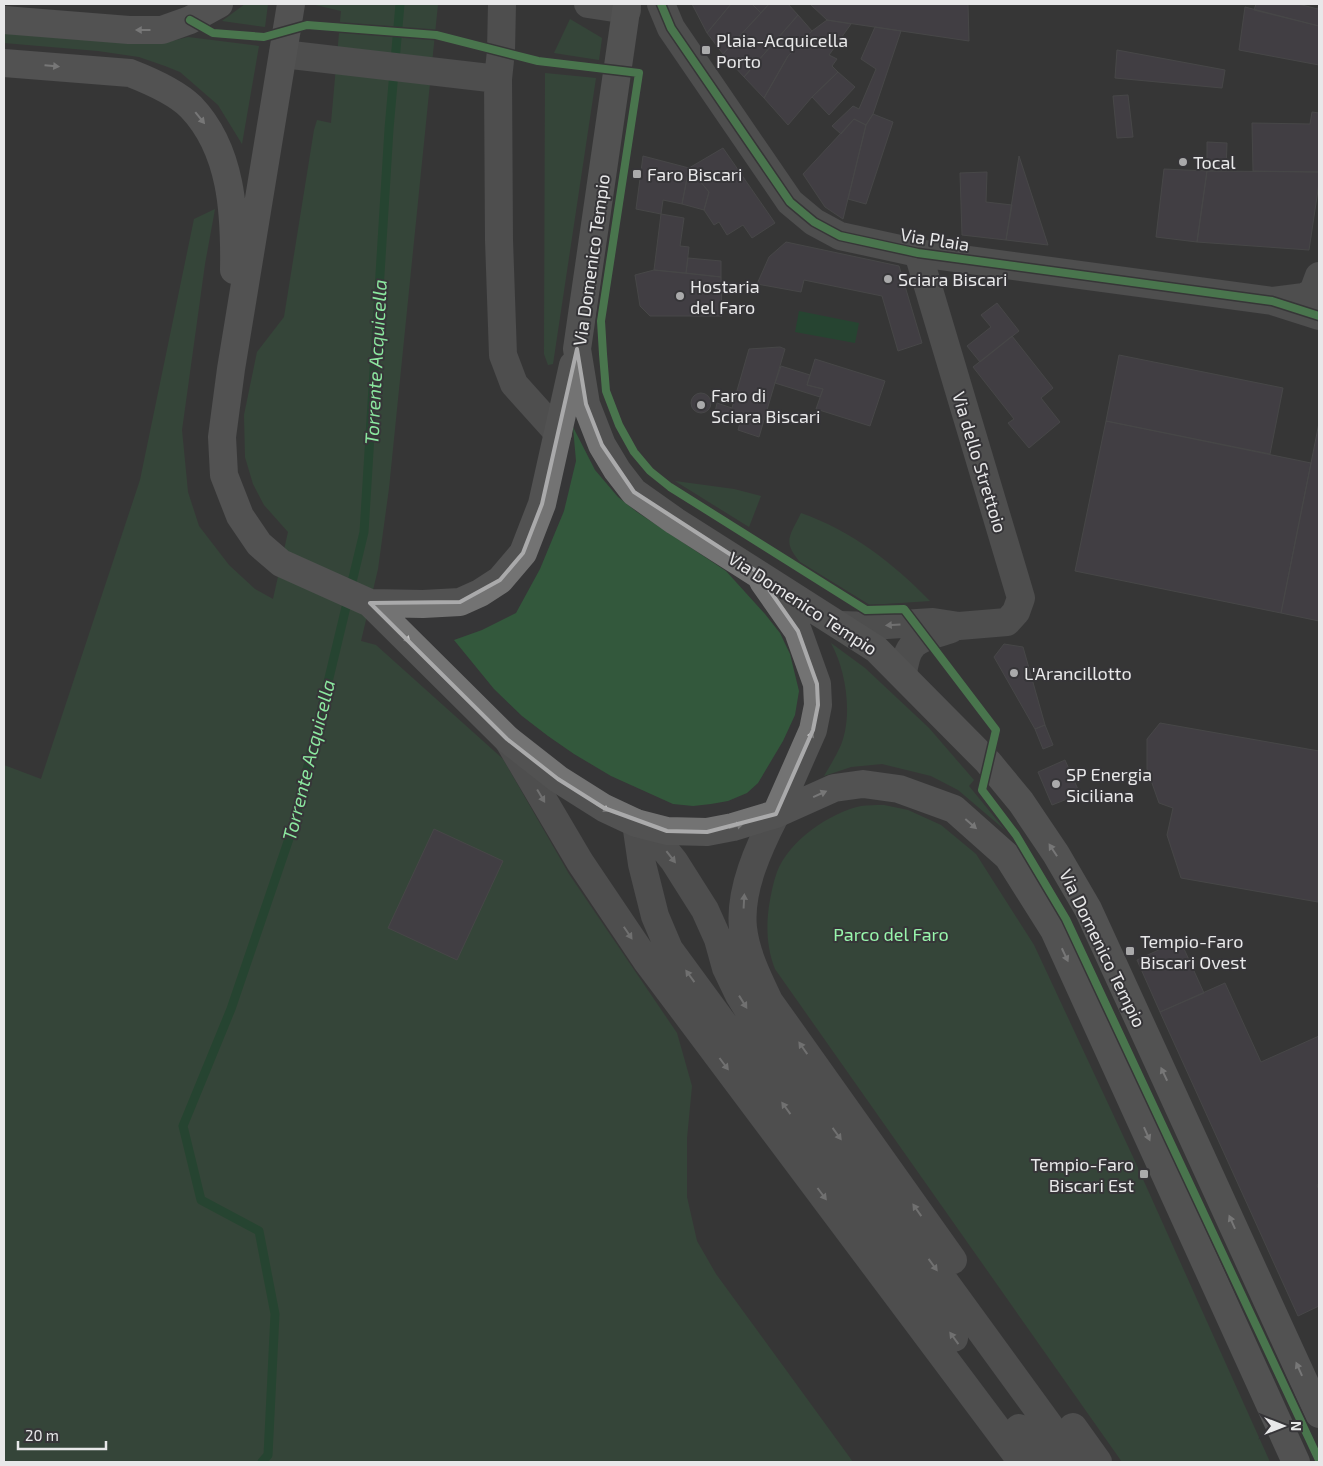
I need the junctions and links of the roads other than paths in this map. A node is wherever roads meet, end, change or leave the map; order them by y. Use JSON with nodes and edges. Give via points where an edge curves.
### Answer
{"nodes":[{"id":1,"x":219,"y":4,"type":"edge"},
{"id":2,"x":291,"y":4,"type":"edge"},
{"id":3,"x":502,"y":4,"type":"edge"},
{"id":4,"x":588,"y":4,"type":"edge"},
{"id":5,"x":661,"y":4,"type":"edge"},
{"id":6,"x":627,"y":7,"type":"edge"},
{"id":7,"x":4,"y":20,"type":"edge"},
{"id":8,"x":283,"y":54,"type":"junction"},
{"id":9,"x":4,"y":63,"type":"edge"},
{"id":10,"x":498,"y":78,"type":"junction"},
{"id":11,"x":918,"y":253,"type":"junction"},
{"id":12,"x":1319,"y":276,"type":"edge"},
{"id":13,"x":1272,"y":301,"type":"junction"},
{"id":14,"x":1319,"y":316,"type":"edge"},
{"id":15,"x":577,"y":349,"type":"junction"},
{"id":16,"x":232,"y":369,"type":"junction"},
{"id":17,"x":558,"y":434,"type":"junction"},
{"id":18,"x":756,"y":571,"type":"junction"},
{"id":19,"x":370,"y":603,"type":"junction"},
{"id":20,"x":841,"y":625,"type":"junction"},
{"id":21,"x":959,"y":626,"type":"junction"},
{"id":22,"x":903,"y":675,"type":"junction"},
{"id":23,"x":507,"y":739,"type":"junction"},
{"id":24,"x":776,"y":814,"type":"junction"},
{"id":25,"x":636,"y":823,"type":"junction"},
{"id":26,"x":1319,"y":1414,"type":"edge"},
{"id":27,"x":1022,"y":1462,"type":"edge"},
{"id":28,"x":1044,"y":1462,"type":"edge"},
{"id":29,"x":1076,"y":1462,"type":"edge"},
{"id":30,"x":1098,"y":1462,"type":"edge"},
{"id":31,"x":1296,"y":1462,"type":"edge"}],
"edges":[{"from":1,"to":7,"type":"main road","one_way":true,"via":[[190,20],[162,30]]},
{"from":2,"to":8,"type":"main road"},
{"from":3,"to":10,"type":"street"},
{"from":4,"to":6,"type":"street"},
{"from":5,"to":11,"type":"street","name":"Via Plaia","via":[[671,28],[790,202],[814,222],[840,236]]},
{"from":6,"to":15,"type":"main road","name":"Via Domenico Tempio"},
{"from":8,"to":10,"type":"street"},
{"from":8,"to":16,"type":"main road"},
{"from":9,"to":16,"type":"main road","one_way":true,"via":[[130,73],[149,80],[190,105],[210,132],[223,161],[230,195],[234,227]]},
{"from":10,"to":17,"type":"street","via":[[503,355],[514,384]]},
{"from":11,"to":13,"type":"street","name":"Via Plaia"},
{"from":11,"to":21,"type":"street","name":"Via dello Strettoio","via":[[1021,598],[1016,612],[1007,622]]},
{"from":12,"to":13,"type":"street","via":[[1313,292],[1304,297]]},
{"from":13,"to":14,"type":"street","name":"Via Plaia"},
{"from":15,"to":17,"type":"main road"},
{"from":15,"to":18,"type":"main road","name":"Via Domenico Tempio","via":[[586,404],[595,429],[617,470],[634,492]]},
{"from":16,"to":19,"type":"main road","via":[[222,437],[224,475],[240,516],[259,544],[281,563]]},
{"from":17,"to":19,"type":"main road","via":[[542,504],[523,553],[500,580],[460,602]]},
{"from":18,"to":20,"type":"main road","name":"Via Domenico Tempio"},
{"from":24,"to":18,"type":"main road","one_way":true,"via":[[813,730],[818,706],[817,684],[798,631]]},
{"from":19,"to":23,"type":"main road","name":"Via Domenico Tempio","one_way":true},
{"from":21,"to":20,"type":"street","one_way":true,"via":[[933,622]]},
{"from":20,"to":22,"type":"main road","name":"Via Domenico Tempio","via":[[876,649]]},
{"from":21,"to":22,"type":"street","via":[[917,641],[908,650]]},
{"from":26,"to":22,"type":"main road","name":"Via Domenico Tempio","one_way":true,"via":[[1088,909],[1021,802],[988,762]]},
{"from":23,"to":25,"type":"main road","name":"Via Domenico Tempio","one_way":true,"via":[[558,780]]},
{"from":23,"to":27,"type":"street","one_way":true,"via":[[580,862],[646,960]]},
{"from":25,"to":24,"type":"main road","name":"Via Domenico Tempio","one_way":true,"via":[[667,830],[707,832]]},
{"from":30,"to":24,"type":"street","one_way":true,"via":[[769,1001],[753,968],[743,928],[745,892],[759,848]]},
{"from":24,"to":31,"type":"main road","name":"Via Domenico Tempio","one_way":true,"via":[[834,788],[863,784],[899,789],[954,809],[1008,857],[1054,930]]},
{"from":28,"to":25,"type":"street","one_way":true,"via":[[669,949],[655,916]]},
{"from":25,"to":29,"type":"street","one_way":true,"via":[[657,840],[674,861],[705,910],[738,995],[755,1021]]}]}
